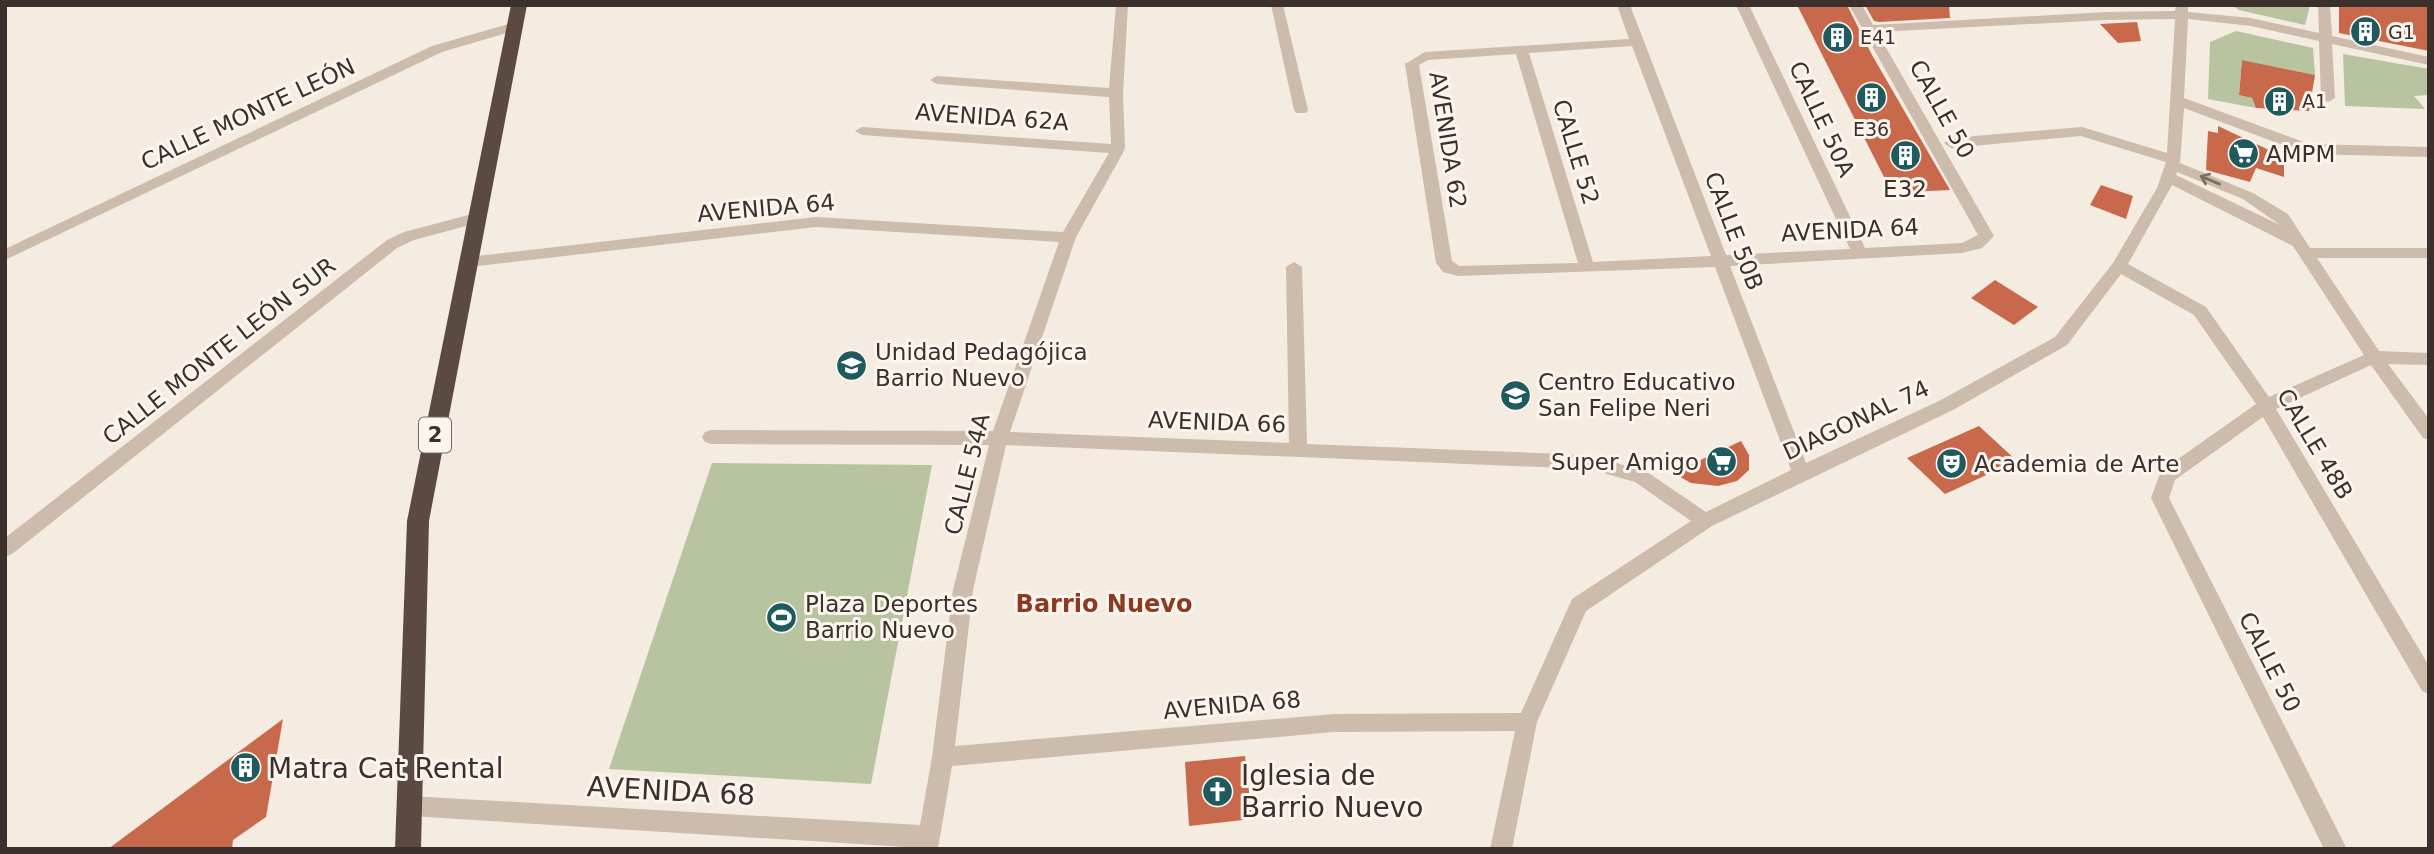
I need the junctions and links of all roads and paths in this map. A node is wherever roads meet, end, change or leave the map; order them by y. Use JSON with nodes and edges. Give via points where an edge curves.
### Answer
{"nodes":[{"id":1,"x":1122,"y":5,"type":"edge"},
{"id":2,"x":1278,"y":5,"type":"edge"},
{"id":3,"x":1623,"y":5,"type":"edge"},
{"id":4,"x":1742,"y":5,"type":"edge"},
{"id":5,"x":1855,"y":5,"type":"edge"},
{"id":6,"x":1974,"y":5,"type":"edge"},
{"id":7,"x":2222,"y":5,"type":"edge"},
{"id":8,"x":2324,"y":5,"type":"edge"},
{"id":9,"x":2101,"y":10,"type":"edge"},
{"id":10,"x":2182,"y":10,"type":"edge"},
{"id":11,"x":517,"y":16,"type":"edge"},
{"id":12,"x":1986,"y":22,"type":"junction"},
{"id":13,"x":2251,"y":22,"type":"junction"},
{"id":14,"x":1869,"y":29,"type":"junction"},
{"id":15,"x":2326,"y":40,"type":"junction"},
{"id":16,"x":1638,"y":42,"type":"junction"},
{"id":17,"x":1521,"y":49,"type":"junction"},
{"id":18,"x":2429,"y":61,"type":"edge"},
{"id":19,"x":937,"y":80,"type":"dead end"},
{"id":20,"x":1116,"y":93,"type":"junction"},
{"id":21,"x":2328,"y":98,"type":"dead end"},
{"id":22,"x":2179,"y":102,"type":"junction"},
{"id":23,"x":1301,"y":110,"type":"dead end"},
{"id":24,"x":862,"y":131,"type":"dead end"},
{"id":25,"x":1951,"y":143,"type":"dead end"},
{"id":26,"x":1118,"y":149,"type":"junction"},
{"id":27,"x":2429,"y":152,"type":"edge"},
{"id":28,"x":2171,"y":167,"type":"junction"},
{"id":29,"x":476,"y":218,"type":"junction"},
{"id":30,"x":1986,"y":236,"type":"joint"},
{"id":31,"x":1068,"y":237,"type":"junction"},
{"id":32,"x":1860,"y":253,"type":"junction"},
{"id":33,"x":2307,"y":253,"type":"junction"},
{"id":34,"x":2429,"y":253,"type":"edge"},
{"id":35,"x":5,"y":255,"type":"edge"},
{"id":36,"x":1720,"y":259,"type":"junction"},
{"id":37,"x":469,"y":262,"type":"junction"},
{"id":38,"x":2119,"y":266,"type":"junction"},
{"id":39,"x":1294,"y":267,"type":"dead end"},
{"id":40,"x":1587,"y":268,"type":"junction"},
{"id":41,"x":2374,"y":357,"type":"junction"},
{"id":42,"x":2429,"y":359,"type":"edge"},
{"id":43,"x":2266,"y":406,"type":"junction"},
{"id":44,"x":2429,"y":433,"type":"edge"},
{"id":45,"x":711,"y":436,"type":"dead end"},
{"id":46,"x":999,"y":438,"type":"junction"},
{"id":47,"x":1298,"y":450,"type":"junction"},
{"id":48,"x":1801,"y":473,"type":"junction"},
{"id":49,"x":1705,"y":521,"type":"junction"},
{"id":50,"x":5,"y":549,"type":"edge"},
{"id":51,"x":2429,"y":685,"type":"edge"},
{"id":52,"x":1527,"y":722,"type":"junction"},
{"id":53,"x":943,"y":757,"type":"junction"},
{"id":54,"x":410,"y":806,"type":"junction"},
{"id":55,"x":928,"y":842,"type":"edge"},
{"id":56,"x":408,"y":849,"type":"edge"},
{"id":57,"x":1502,"y":849,"type":"edge"},
{"id":58,"x":2336,"y":849,"type":"edge"}],
"edges":[{"from":1,"to":20,"type":"street"},
{"from":2,"to":23,"type":"street"},
{"from":3,"to":16,"type":"street","name":"CALLE 50B"},
{"from":4,"to":32,"type":"street","name":"CALLE 50A"},
{"from":5,"to":14,"type":"street","name":"CALLE 50"},
{"from":6,"to":12,"type":"street"},
{"from":7,"to":13,"type":"street"},
{"from":8,"to":15,"type":"street"},
{"from":9,"to":10,"type":"street"},
{"from":9,"to":12,"type":"street"},
{"from":10,"to":13,"type":"street"},
{"from":10,"to":22,"type":"street","name":"DIAGONAL 74"},
{"from":11,"to":29,"type":"highway","number":"2"},
{"from":11,"to":35,"type":"street","name":"CALLE MONTE LEÓN","via":[[437,49]]},
{"from":12,"to":14,"type":"street"},
{"from":13,"to":15,"type":"street"},
{"from":14,"to":30,"type":"street","name":"CALLE 50"},
{"from":15,"to":18,"type":"street"},
{"from":15,"to":21,"type":"street"},
{"from":16,"to":17,"type":"street","name":"AVENIDA 62"},
{"from":16,"to":36,"type":"street","name":"CALLE 50B"},
{"from":17,"to":40,"type":"street","name":"CALLE 52"},
{"from":17,"to":40,"type":"street","name":"AVENIDA 62","via":[[1425,56],[1412,64],[1444,263],[1458,271]]},
{"from":19,"to":20,"type":"street"},
{"from":20,"to":26,"type":"street"},
{"from":22,"to":27,"type":"street","via":[[2307,149]]},
{"from":22,"to":28,"type":"street","name":"DIAGONAL 74"},
{"from":24,"to":26,"type":"street","name":"AVENIDA 62A"},
{"from":25,"to":28,"type":"street","via":[[2082,131]]},
{"from":26,"to":31,"type":"street","name":"CALLE 54A"},
{"from":28,"to":33,"type":"street","via":[[2284,233]]},
{"from":28,"to":38,"type":"street","name":"DIAGONAL 74"},
{"from":29,"to":37,"type":"highway","number":"2"},
{"from":29,"to":50,"type":"street","name":"CALLE MONTE LEÓN SUR","via":[[391,244]]},
{"from":30,"to":32,"type":"street","name":"AVENIDA 64","via":[[1962,248]]},
{"from":31,"to":37,"type":"street","name":"AVENIDA 64","via":[[816,222]]},
{"from":31,"to":46,"type":"street","name":"CALLE 54A"},
{"from":32,"to":36,"type":"street","name":"AVENIDA 64"},
{"from":33,"to":34,"type":"street"},
{"from":33,"to":41,"type":"street"},
{"from":36,"to":40,"type":"street","name":"AVENIDA 64"},
{"from":36,"to":48,"type":"street","name":"CALLE 50B"},
{"from":37,"to":54,"type":"highway","number":"2","via":[[418,522]]},
{"from":38,"to":43,"type":"street","name":"CALLE 48B","via":[[2200,311]]},
{"from":38,"to":48,"type":"street","name":"DIAGONAL 74","via":[[2061,341],[1947,405]]},
{"from":39,"to":47,"type":"street"},
{"from":41,"to":42,"type":"street"},
{"from":41,"to":43,"type":"street"},
{"from":41,"to":44,"type":"street"},
{"from":43,"to":51,"type":"street","name":"CALLE 48B"},
{"from":43,"to":58,"type":"street","name":"CALLE 50","via":[[2167,476],[2160,498]]},
{"from":45,"to":46,"type":"street","name":"AVENIDA 66"},
{"from":46,"to":47,"type":"street","name":"AVENIDA 66"},
{"from":46,"to":53,"type":"street","name":"CALLE 54A","via":[[963,590]]},
{"from":47,"to":49,"type":"street","name":"AVENIDA 66","via":[[1589,462],[1641,477]]},
{"from":48,"to":49,"type":"street","name":"DIAGONAL 74"},
{"from":49,"to":52,"type":"street","name":"DIAGONAL 74","via":[[1579,605]]},
{"from":52,"to":53,"type":"street","name":"AVENIDA 68","via":[[1334,723]]},
{"from":52,"to":57,"type":"street","name":"DIAGONAL 74"},
{"from":53,"to":55,"type":"street","name":"CALLE 54A"},
{"from":54,"to":55,"type":"street","name":"AVENIDA 68"},
{"from":54,"to":56,"type":"highway","number":"2"}]}
